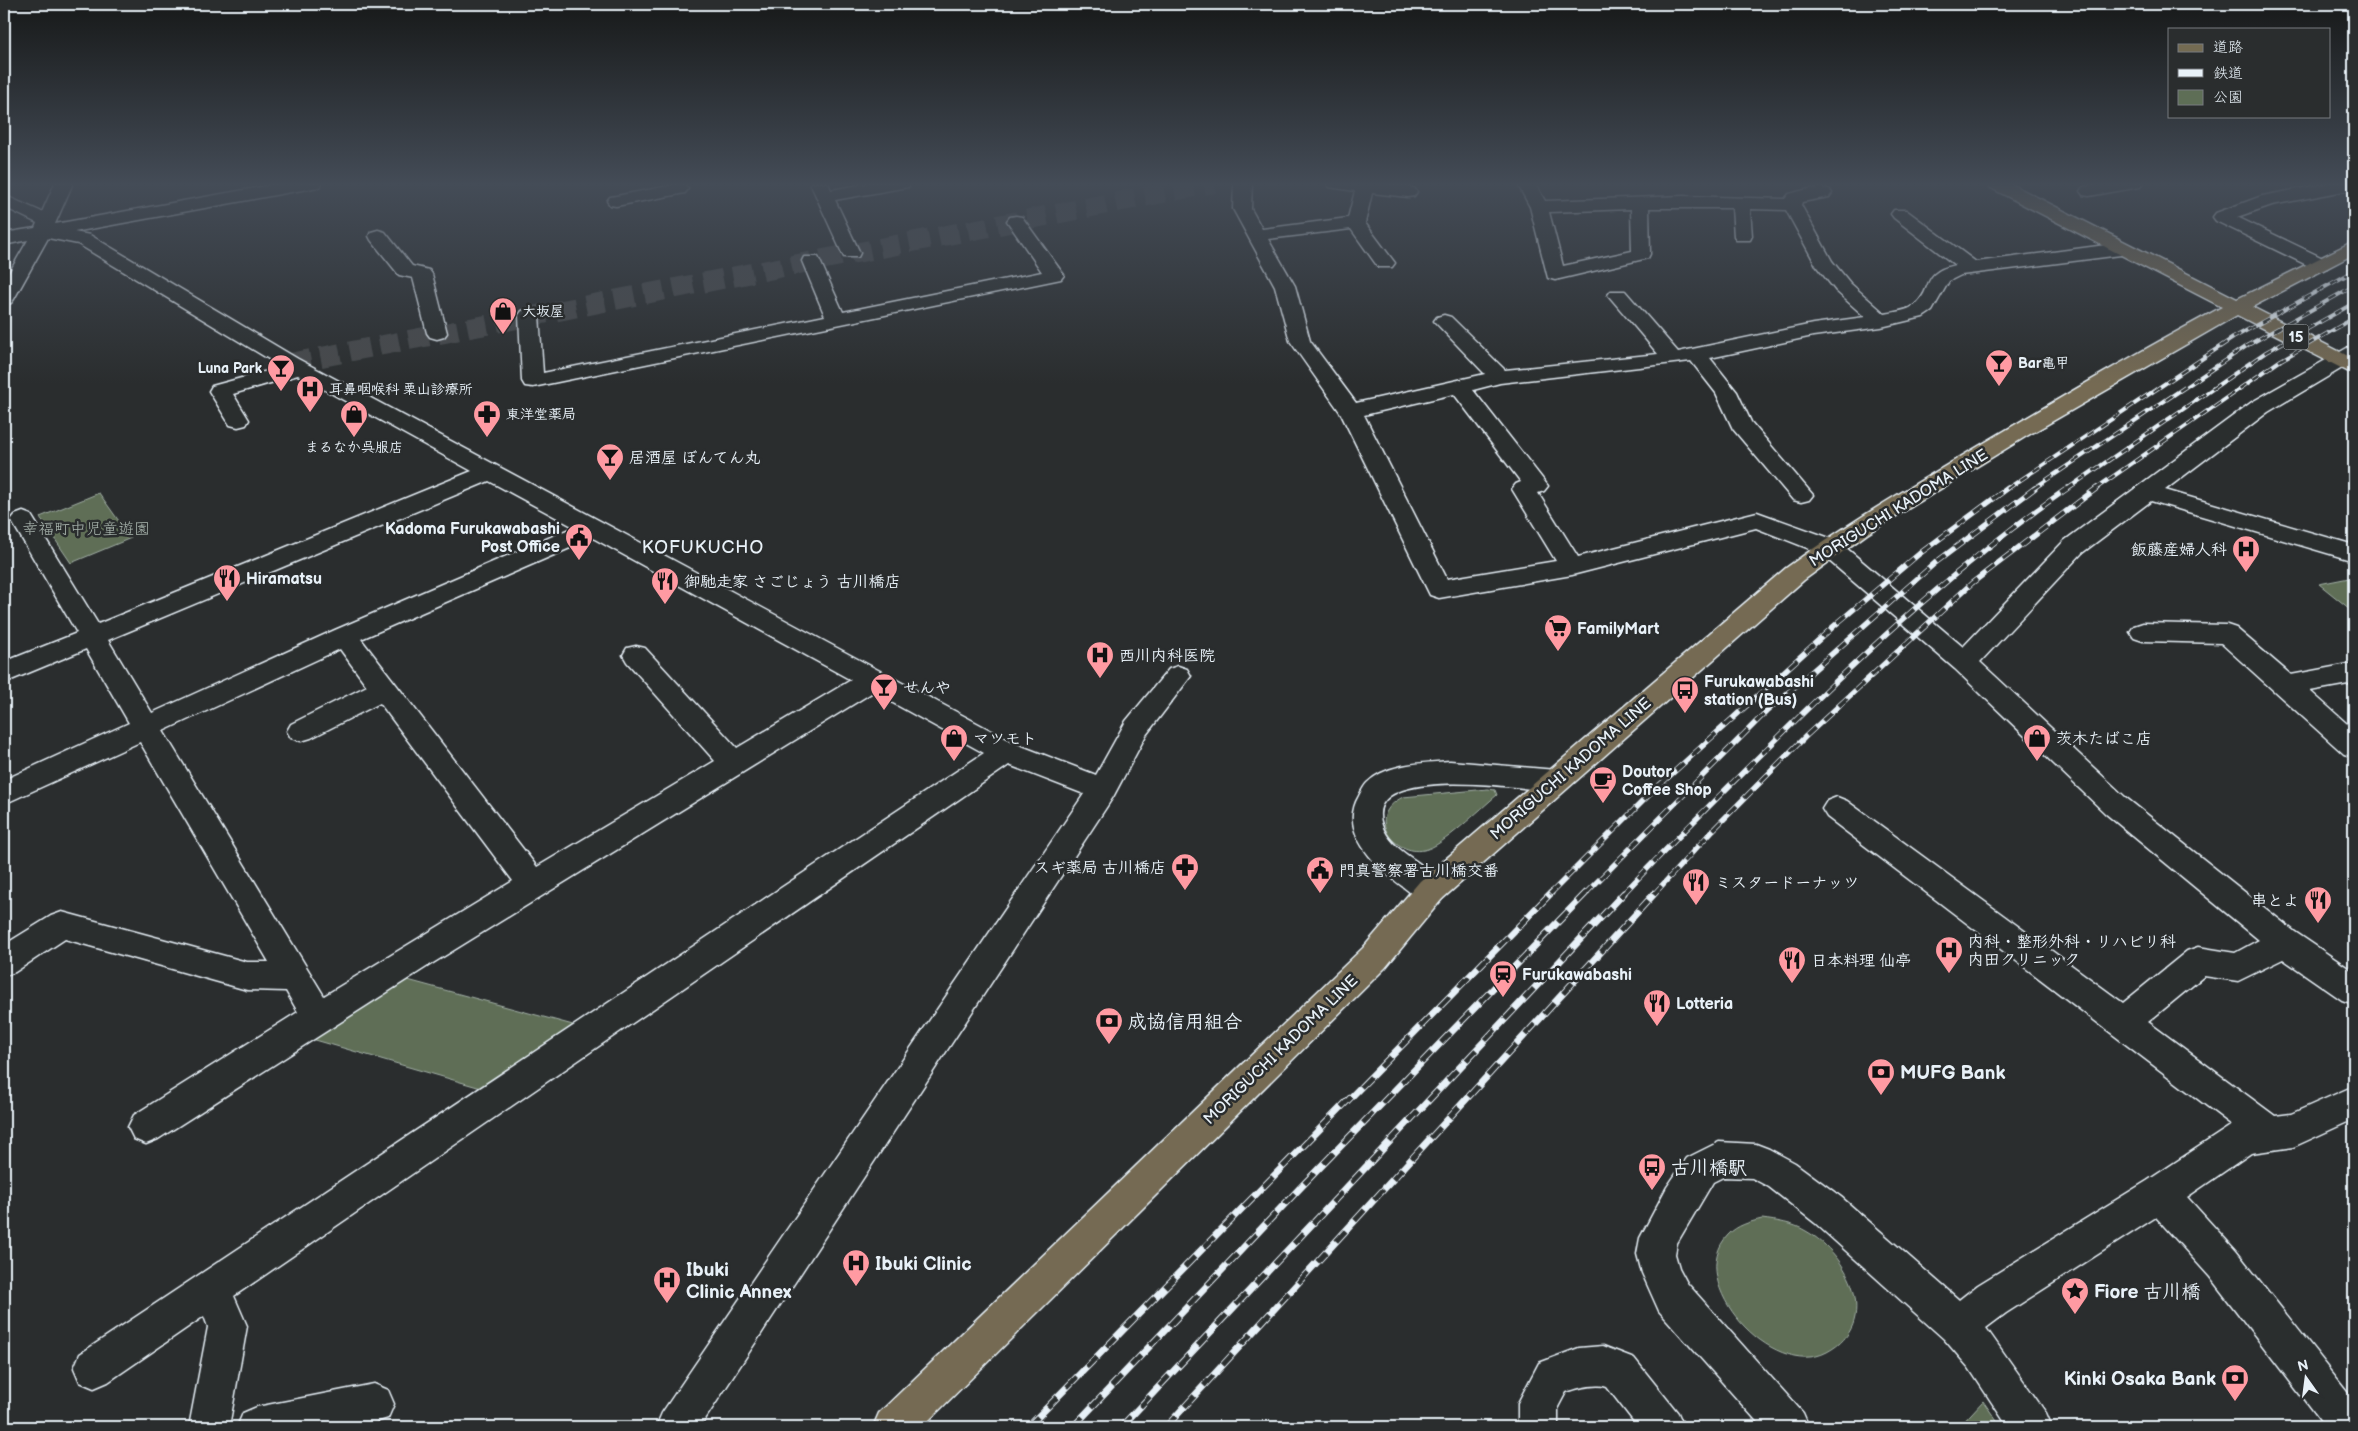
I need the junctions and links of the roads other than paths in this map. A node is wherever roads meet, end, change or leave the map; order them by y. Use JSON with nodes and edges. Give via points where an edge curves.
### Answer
{"nodes":[{"id":1,"x":31,"y":250,"type":"edge"},
{"id":2,"x":101,"y":250,"type":"edge"},
{"id":3,"x":389,"y":250,"type":"edge"},
{"id":4,"x":849,"y":250,"type":"edge"},
{"id":5,"x":1037,"y":250,"type":"edge"},
{"id":6,"x":1264,"y":250,"type":"edge"},
{"id":7,"x":1375,"y":250,"type":"edge"},
{"id":8,"x":1549,"y":250,"type":"edge"},
{"id":9,"x":1641,"y":250,"type":"edge"},
{"id":10,"x":1817,"y":250,"type":"edge"},
{"id":11,"x":1948,"y":250,"type":"edge"},
{"id":12,"x":2108,"y":250,"type":"edge"},
{"id":13,"x":2125,"y":250,"type":"edge"},
{"id":14,"x":2290,"y":250,"type":"edge"},
{"id":15,"x":2348,"y":250,"type":"edge"},
{"id":16,"x":850,"y":253,"type":"dead end"},
{"id":17,"x":26,"y":259,"type":"junction"},
{"id":18,"x":811,"y":261,"type":"dead end"},
{"id":19,"x":1385,"y":263,"type":"dead end"},
{"id":20,"x":2320,"y":264,"type":"junction"},
{"id":21,"x":1972,"y":268,"type":"junction"},
{"id":22,"x":4,"y":269,"type":"edge"},
{"id":23,"x":1618,"y":295,"type":"dead end"},
{"id":24,"x":4,"y":299,"type":"edge"},
{"id":25,"x":2239,"y":306,"type":"junction"},
{"id":26,"x":529,"y":315,"type":"dead end"},
{"id":27,"x":837,"y":320,"type":"junction"},
{"id":28,"x":1444,"y":321,"type":"dead end"},
{"id":29,"x":1881,"y":321,"type":"junction"},
{"id":30,"x":436,"y":334,"type":"dead end"},
{"id":31,"x":1696,"y":354,"type":"junction"},
{"id":32,"x":1673,"y":359,"type":"junction"},
{"id":33,"x":2350,"y":360,"type":"edge"},
{"id":34,"x":301,"y":368,"type":"junction"},
{"id":35,"x":1500,"y":377,"type":"junction"},
{"id":36,"x":1460,"y":388,"type":"junction"},
{"id":37,"x":1351,"y":411,"type":"junction"},
{"id":38,"x":238,"y":420,"type":"dead end"},
{"id":39,"x":490,"y":472,"type":"junction"},
{"id":40,"x":2147,"y":492,"type":"junction"},
{"id":41,"x":1801,"y":495,"type":"dead end"},
{"id":42,"x":23,"y":520,"type":"dead end"},
{"id":43,"x":594,"y":528,"type":"junction"},
{"id":44,"x":1830,"y":547,"type":"junction"},
{"id":45,"x":2354,"y":553,"type":"edge"},
{"id":46,"x":1572,"y":567,"type":"junction"},
{"id":47,"x":2143,"y":632,"type":"dead end"},
{"id":48,"x":344,"y":636,"type":"junction"},
{"id":49,"x":90,"y":637,"type":"junction"},
{"id":50,"x":636,"y":655,"type":"dead end"},
{"id":51,"x":1964,"y":662,"type":"junction"},
{"id":52,"x":4,"y":673,"type":"edge"},
{"id":53,"x":2354,"y":673,"type":"edge"},
{"id":54,"x":1178,"y":676,"type":"dead end"},
{"id":55,"x":873,"y":680,"type":"junction"},
{"id":56,"x":2287,"y":686,"type":"junction"},
{"id":57,"x":384,"y":689,"type":"junction"},
{"id":58,"x":145,"y":727,"type":"junction"},
{"id":59,"x":301,"y":731,"type":"dead end"},
{"id":60,"x":2354,"y":746,"type":"edge"},
{"id":61,"x":1006,"y":752,"type":"junction"},
{"id":62,"x":734,"y":763,"type":"junction"},
{"id":63,"x":1556,"y":781,"type":"junction"},
{"id":64,"x":1103,"y":789,"type":"junction"},
{"id":65,"x":4,"y":792,"type":"edge"},
{"id":66,"x":1836,"y":809,"type":"dead end"},
{"id":67,"x":533,"y":884,"type":"junction"},
{"id":68,"x":1431,"y":890,"type":"junction"},
{"id":69,"x":2284,"y":942,"type":"junction"},
{"id":70,"x":4,"y":962,"type":"edge"},
{"id":71,"x":295,"y":977,"type":"junction"},
{"id":72,"x":2354,"y":990,"type":"edge"},
{"id":73,"x":318,"y":1016,"type":"junction"},
{"id":74,"x":2122,"y":1023,"type":"junction"},
{"id":75,"x":2354,"y":1102,"type":"edge"},
{"id":76,"x":146,"y":1126,"type":"dead end"},
{"id":77,"x":2269,"y":1132,"type":"junction"},
{"id":78,"x":2160,"y":1194,"type":"junction"},
{"id":79,"x":211,"y":1289,"type":"junction"},
{"id":80,"x":1958,"y":1325,"type":"junction"},
{"id":81,"x":94,"y":1368,"type":"dead end"},
{"id":82,"x":374,"y":1404,"type":"dead end"},
{"id":83,"x":209,"y":1427,"type":"edge"},
{"id":84,"x":257,"y":1427,"type":"edge"},
{"id":85,"x":676,"y":1427,"type":"edge"},
{"id":86,"x":893,"y":1427,"type":"edge"},
{"id":87,"x":1538,"y":1427,"type":"edge"},
{"id":88,"x":1664,"y":1427,"type":"edge"},
{"id":89,"x":1789,"y":1427,"type":"edge"},
{"id":90,"x":2032,"y":1427,"type":"edge"},
{"id":91,"x":2350,"y":1427,"type":"edge"}],
"edges":[{"from":1,"to":17,"type":"street"},
{"from":2,"to":34,"type":"street"},
{"from":3,"to":30,"type":"street","via":[[406,271],[422,274]]},
{"from":4,"to":16,"type":"street"},
{"from":5,"to":27,"type":"street","via":[[1054,275]]},
{"from":6,"to":37,"type":"street","via":[[1285,286],[1300,341]]},
{"from":7,"to":19,"type":"street"},
{"from":8,"to":9,"type":"street","via":[[1555,274],[1641,254]]},
{"from":10,"to":29,"type":"street","via":[[1843,287]]},
{"from":11,"to":21,"type":"street"},
{"from":12,"to":21,"type":"street"},
{"from":13,"to":25,"type":"main road","number":"15"},
{"from":14,"to":20,"type":"street"},
{"from":15,"to":20,"type":"main road","name":"MORIGUCHI KADOMA LINE"},
{"from":17,"to":22,"type":"street"},
{"from":17,"to":24,"type":"street"},
{"from":18,"to":27,"type":"street"},
{"from":20,"to":25,"type":"main road","name":"MORIGUCHI KADOMA LINE"},
{"from":21,"to":29,"type":"street","via":[[1941,277],[1925,307],[1916,313]]},
{"from":23,"to":32,"type":"street"},
{"from":25,"to":33,"type":"main road","number":"15"},
{"from":25,"to":44,"type":"main road","name":"MORIGUCHI KADOMA LINE","via":[[2051,411]]},
{"from":26,"to":27,"type":"street","via":[[533,381]]},
{"from":28,"to":35,"type":"street"},
{"from":29,"to":31,"type":"street","via":[[1813,330]]},
{"from":31,"to":32,"type":"street"},
{"from":31,"to":41,"type":"street","via":[[1726,392],[1742,424]]},
{"from":32,"to":35,"type":"street"},
{"from":33,"to":40,"type":"street","via":[[2260,407]]},
{"from":34,"to":38,"type":"street","via":[[220,391]]},
{"from":34,"to":39,"type":"street"},
{"from":35,"to":36,"type":"street"},
{"from":36,"to":37,"type":"street"},
{"from":36,"to":46,"type":"street","via":[[1536,486],[1524,489]]},
{"from":37,"to":46,"type":"street","via":[[1439,589]]},
{"from":39,"to":43,"type":"street"},
{"from":39,"to":49,"type":"street"},
{"from":40,"to":45,"type":"street"},
{"from":40,"to":51,"type":"street","via":[[2073,547]]},
{"from":42,"to":49,"type":"street"},
{"from":43,"to":48,"type":"street"},
{"from":43,"to":55,"type":"street"},
{"from":44,"to":46,"type":"street","via":[[1757,520]]},
{"from":44,"to":51,"type":"street"},
{"from":44,"to":63,"type":"main road","name":"MORIGUCHI KADOMA LINE"},
{"from":47,"to":56,"type":"street","via":[[2227,634]]},
{"from":48,"to":57,"type":"street"},
{"from":48,"to":58,"type":"street"},
{"from":49,"to":52,"type":"street"},
{"from":49,"to":58,"type":"street"},
{"from":50,"to":62,"type":"street"},
{"from":51,"to":69,"type":"street","via":[[2115,805]]},
{"from":53,"to":56,"type":"street"},
{"from":54,"to":64,"type":"street","via":[[1136,728]]},
{"from":55,"to":61,"type":"street"},
{"from":55,"to":62,"type":"street"},
{"from":56,"to":60,"type":"street"},
{"from":57,"to":59,"type":"street"},
{"from":57,"to":67,"type":"street"},
{"from":58,"to":65,"type":"street"},
{"from":58,"to":71,"type":"street"},
{"from":61,"to":64,"type":"street"},
{"from":61,"to":79,"type":"street"},
{"from":62,"to":67,"type":"street"},
{"from":63,"to":68,"type":"main road","name":"MORIGUCHI KADOMA LINE"},
{"from":63,"to":68,"type":"street","via":[[1450,771],[1401,777],[1381,784],[1368,799],[1365,816],[1377,846]]},
{"from":64,"to":85,"type":"street"},
{"from":66,"to":74,"type":"street"},
{"from":67,"to":73,"type":"street"},
{"from":68,"to":86,"type":"main road","name":"MORIGUCHI KADOMA LINE","via":[[1374,958]]},
{"from":69,"to":72,"type":"street"},
{"from":69,"to":74,"type":"street","via":[[2238,967],[2198,961]]},
{"from":70,"to":71,"type":"street","via":[[62,925],[247,976]]},
{"from":71,"to":73,"type":"street"},
{"from":73,"to":76,"type":"street"},
{"from":74,"to":77,"type":"street"},
{"from":75,"to":77,"type":"street","via":[[2294,1130]]},
{"from":77,"to":78,"type":"street","via":[[2244,1137]]},
{"from":78,"to":80,"type":"street","via":[[1992,1299]]},
{"from":78,"to":91,"type":"street","via":[[2224,1264]]},
{"from":79,"to":81,"type":"street"},
{"from":79,"to":83,"type":"street","via":[[228,1326]]},
{"from":80,"to":89,"type":"street","via":[[1828,1210],[1782,1175],[1756,1161],[1747,1160],[1720,1159],[1700,1170],[1659,1238],[1656,1254],[1661,1273],[1673,1297]]},
{"from":80,"to":90,"type":"street","via":[[1983,1354]]},
{"from":82,"to":84,"type":"street"},
{"from":87,"to":88,"type":"street","via":[[1538,1404],[1553,1377],[1579,1368],[1603,1366],[1620,1372]]}]}
